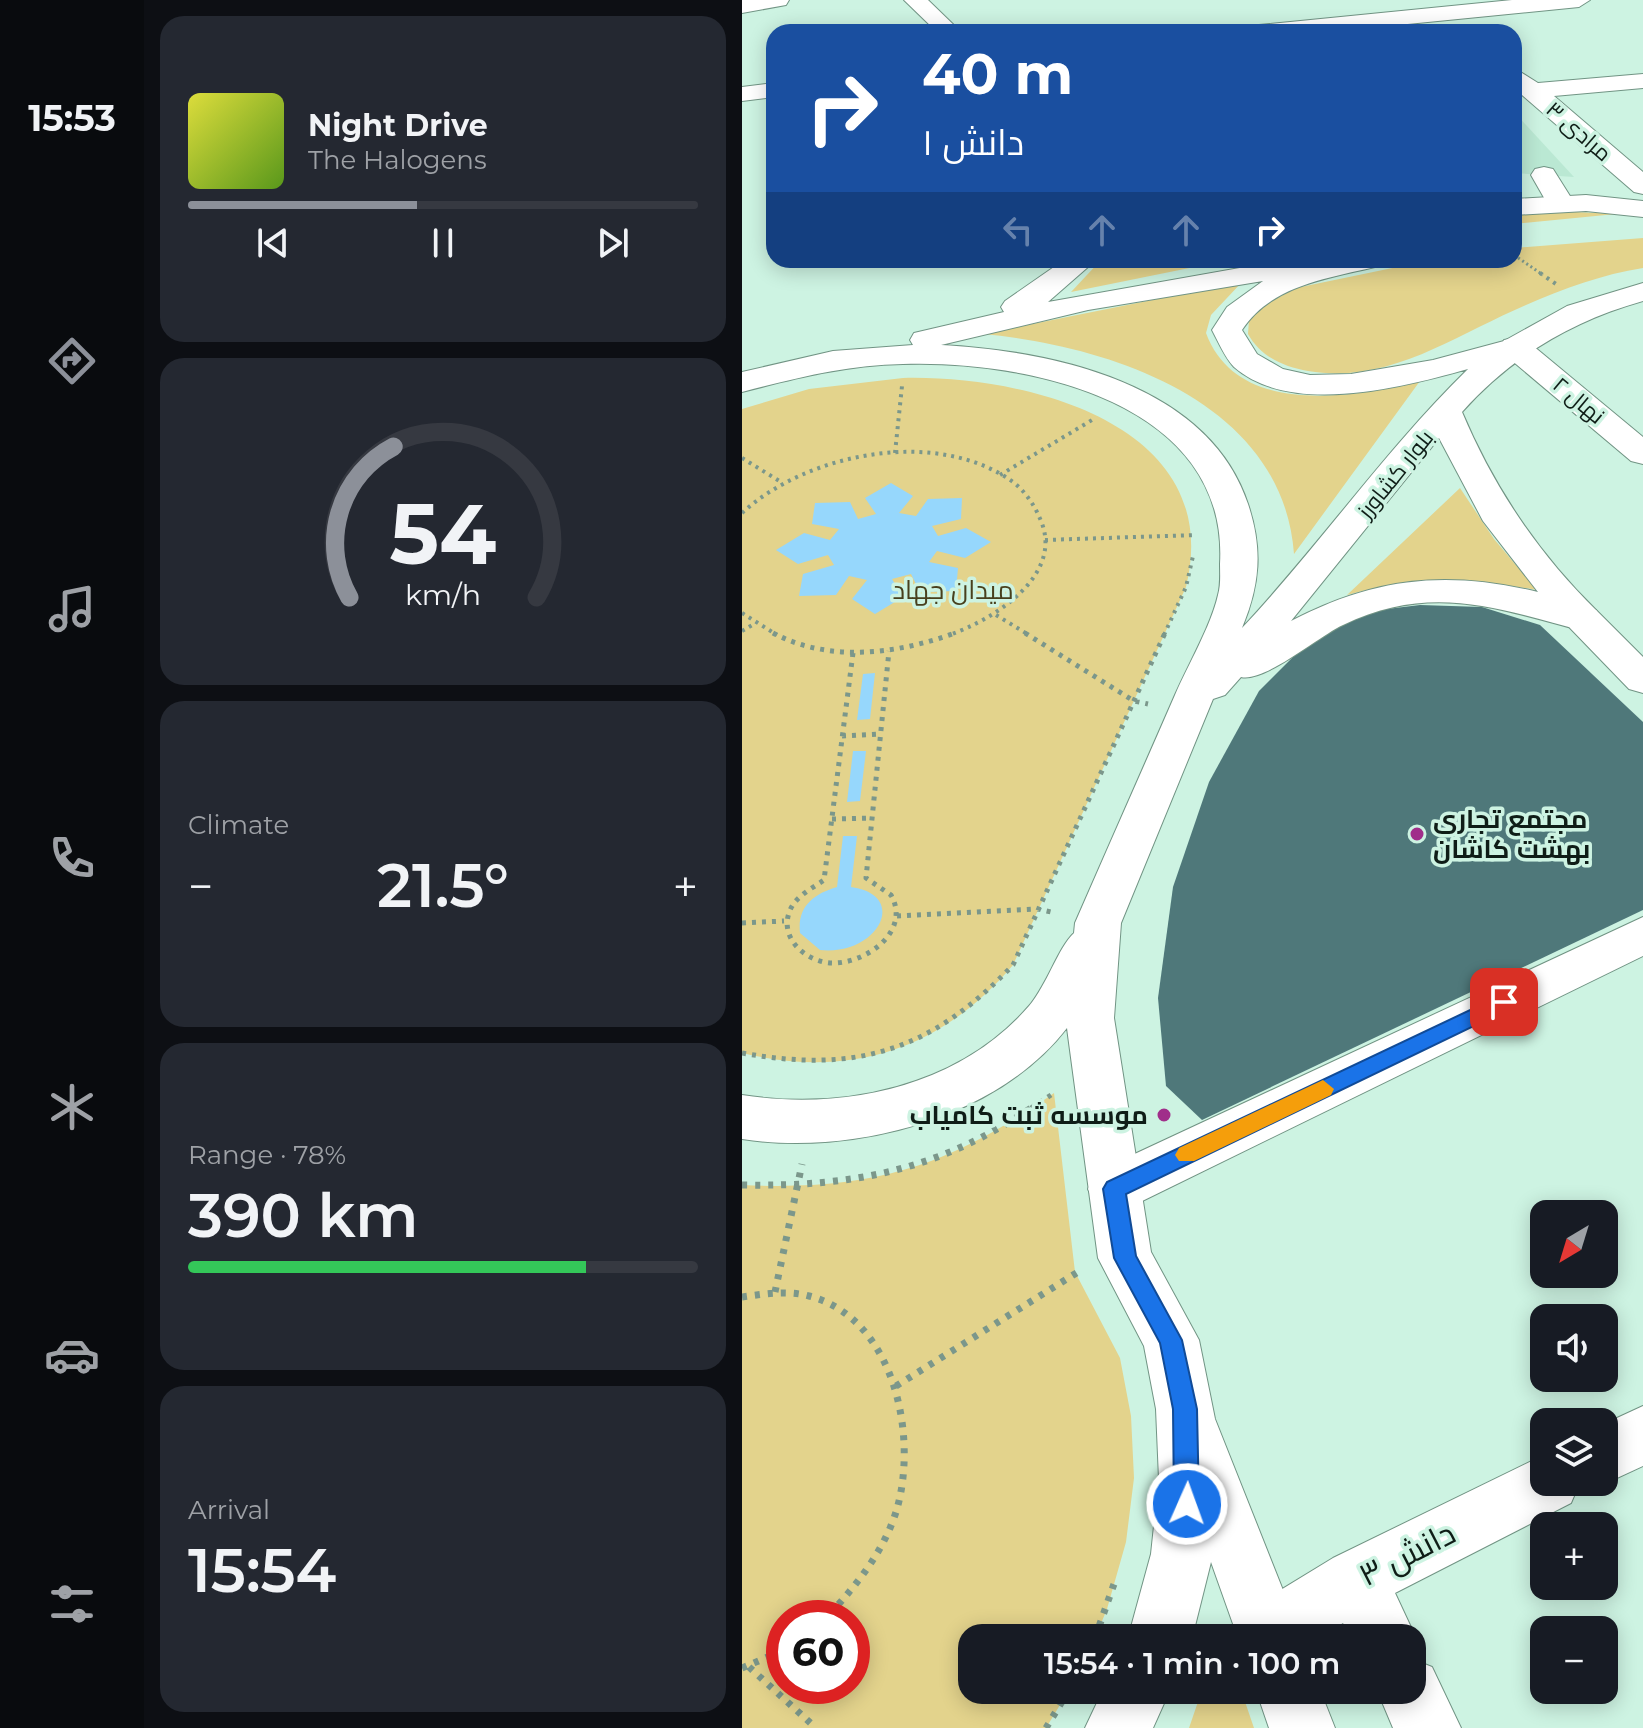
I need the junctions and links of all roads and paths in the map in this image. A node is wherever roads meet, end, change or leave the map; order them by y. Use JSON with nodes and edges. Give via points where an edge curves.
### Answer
{"nodes":[{"id":1,"x":778,"y":0,"type":"edge"},
{"id":2,"x":915,"y":0,"type":"edge"},
{"id":3,"x":1360,"y":0,"type":"edge"},
{"id":4,"x":1579,"y":0,"type":"edge"},
{"id":5,"x":742,"y":6,"type":"edge"},
{"id":6,"x":1440,"y":13,"type":"junction"},
{"id":7,"x":1376,"y":19,"type":"junction"},
{"id":8,"x":941,"y":24,"type":"edge"},
{"id":9,"x":1331,"y":24,"type":"edge"},
{"id":10,"x":1453,"y":24,"type":"edge"},
{"id":11,"x":1643,"y":81,"type":"edge"},
{"id":12,"x":1523,"y":83,"type":"edge"},
{"id":13,"x":766,"y":91,"type":"edge"},
{"id":14,"x":742,"y":94,"type":"edge"},
{"id":15,"x":1544,"y":175,"type":"dead end"},
{"id":16,"x":1643,"y":186,"type":"edge"},
{"id":17,"x":1561,"y":204,"type":"junction"},
{"id":18,"x":1522,"y":206,"type":"edge"},
{"id":19,"x":1643,"y":209,"type":"edge"},
{"id":20,"x":1643,"y":227,"type":"edge"},
{"id":21,"x":1586,"y":231,"type":"dead end"},
{"id":22,"x":1522,"y":261,"type":"edge"},
{"id":23,"x":1072,"y":268,"type":"edge"},
{"id":24,"x":1289,"y":268,"type":"edge"},
{"id":25,"x":1342,"y":268,"type":"edge"},
{"id":26,"x":1643,"y":292,"type":"edge"},
{"id":27,"x":1589,"y":308,"type":"junction"},
{"id":28,"x":973,"y":329,"type":"junction"},
{"id":29,"x":1515,"y":347,"type":"junction"},
{"id":30,"x":905,"y":354,"type":"junction"},
{"id":31,"x":841,"y":359,"type":"junction"},
{"id":32,"x":742,"y":363,"type":"edge"},
{"id":33,"x":799,"y":367,"type":"junction"},
{"id":34,"x":742,"y":382,"type":"edge"},
{"id":35,"x":1086,"y":411,"type":"dead end"},
{"id":36,"x":1446,"y":412,"type":"junction"},
{"id":37,"x":895,"y":453,"type":"junction"},
{"id":38,"x":1643,"y":454,"type":"edge"},
{"id":39,"x":742,"y":458,"type":"edge"},
{"id":40,"x":1000,"y":475,"type":"junction"},
{"id":41,"x":781,"y":482,"type":"junction"},
{"id":42,"x":742,"y":513,"type":"edge"},
{"id":43,"x":1190,"y":522,"type":"dead end"},
{"id":44,"x":1243,"y":533,"type":"junction"},
{"id":45,"x":1193,"y":535,"type":"junction"},
{"id":46,"x":1045,"y":540,"type":"junction"},
{"id":47,"x":742,"y":613,"type":"edge"},
{"id":48,"x":996,"y":615,"type":"junction"},
{"id":49,"x":1583,"y":619,"type":"junction"},
{"id":50,"x":754,"y":624,"type":"junction"},
{"id":51,"x":742,"y":631,"type":"edge"},
{"id":52,"x":889,"y":651,"type":"junction"},
{"id":53,"x":853,"y":653,"type":"junction"},
{"id":54,"x":1643,"y":680,"type":"edge"},
{"id":55,"x":1134,"y":701,"type":"junction"},
{"id":56,"x":1188,"y":712,"type":"junction"},
{"id":57,"x":881,"y":734,"type":"junction"},
{"id":58,"x":842,"y":736,"type":"junction"},
{"id":59,"x":872,"y":818,"type":"junction"},
{"id":60,"x":832,"y":819,"type":"junction"},
{"id":61,"x":1038,"y":909,"type":"junction"},
{"id":62,"x":897,"y":916,"type":"junction"},
{"id":63,"x":784,"y":921,"type":"junction"},
{"id":64,"x":742,"y":923,"type":"edge"},
{"id":65,"x":1098,"y":923,"type":"junction"},
{"id":66,"x":1643,"y":935,"type":"edge"},
{"id":67,"x":742,"y":1053,"type":"edge"},
{"id":68,"x":1056,"y":1108,"type":"dead end"},
{"id":69,"x":742,"y":1117,"type":"edge"},
{"id":70,"x":811,"y":1123,"type":"junction"},
{"id":71,"x":742,"y":1185,"type":"edge"},
{"id":72,"x":797,"y":1188,"type":"junction"},
{"id":73,"x":1114,"y":1189,"type":"junction"},
{"id":74,"x":1089,"y":1268,"type":"junction"},
{"id":75,"x":775,"y":1292,"type":"junction"},
{"id":76,"x":742,"y":1297,"type":"edge"},
{"id":77,"x":896,"y":1386,"type":"junction"},
{"id":78,"x":1185,"y":1409,"type":"junction"},
{"id":79,"x":1643,"y":1435,"type":"edge"},
{"id":80,"x":1618,"y":1448,"type":"edge"},
{"id":81,"x":1530,"y":1492,"type":"edge"},
{"id":82,"x":1119,"y":1569,"type":"dead end"},
{"id":83,"x":1355,"y":1580,"type":"junction"},
{"id":84,"x":843,"y":1600,"type":"edge"},
{"id":85,"x":1100,"y":1624,"type":"edge"},
{"id":86,"x":1164,"y":1624,"type":"edge"},
{"id":87,"x":1264,"y":1624,"type":"edge"},
{"id":88,"x":1307,"y":1624,"type":"edge"},
{"id":89,"x":1377,"y":1624,"type":"edge"},
{"id":90,"x":766,"y":1658,"type":"edge"},
{"id":91,"x":745,"y":1667,"type":"edge"},
{"id":92,"x":1061,"y":1704,"type":"edge"},
{"id":93,"x":1131,"y":1704,"type":"edge"},
{"id":94,"x":1293,"y":1704,"type":"edge"},
{"id":95,"x":1416,"y":1704,"type":"edge"},
{"id":96,"x":816,"y":1728,"type":"edge"},
{"id":97,"x":1046,"y":1728,"type":"edge"},
{"id":98,"x":1118,"y":1728,"type":"edge"},
{"id":99,"x":1302,"y":1728,"type":"edge"},
{"id":100,"x":1428,"y":1728,"type":"edge"}],
"edges":[{"from":1,"to":5,"type":"main road"},
{"from":2,"to":8,"type":"main road"},
{"from":3,"to":7,"type":"main road"},
{"from":4,"to":6,"type":"main road"},
{"from":6,"to":7,"type":"main road"},
{"from":6,"to":10,"type":"main road"},
{"from":7,"to":9,"type":"main road"},
{"from":11,"to":12,"type":"main road"},
{"from":12,"to":16,"type":"main road","name":"مرادی ۳"},
{"from":13,"to":14,"type":"main road"},
{"from":15,"to":17,"type":"main road"},
{"from":17,"to":18,"type":"main road"},
{"from":17,"to":19,"type":"main road"},
{"from":20,"to":21,"type":"main road"},
{"from":22,"to":27,"type":"path"},
{"from":23,"to":28,"type":"main road","via":[[1038,295]]},
{"from":24,"to":28,"type":"main road","via":[[1088,301]]},
{"from":25,"to":29,"type":"main road","via":[[1265,291],[1236,310],[1227,330],[1232,345],[1255,368],[1320,385],[1401,376]]},
{"from":26,"to":27,"type":"main road","name":"بلوار کشاورز"},
{"from":27,"to":29,"type":"main road","name":"بلوار کشاورز"},
{"from":28,"to":31,"type":"main road"},
{"from":29,"to":36,"type":"main road","name":"بلوار کشاورز"},
{"from":29,"to":38,"type":"main road","name":"نهال ۲"},
{"from":30,"to":31,"type":"main road"},
{"from":30,"to":37,"type":"path"},
{"from":30,"to":44,"type":"main road","via":[[1010,360],[1086,379],[1130,398],[1204,452],[1235,504]]},
{"from":31,"to":33,"type":"main road"},
{"from":32,"to":33,"type":"main road"},
{"from":33,"to":34,"type":"main road"},
{"from":35,"to":40,"type":"path","via":[[1098,416]]},
{"from":36,"to":49,"type":"main road","via":[[1486,504],[1526,558]]},
{"from":36,"to":56,"type":"main road","name":"بلوار کشاورز","via":[[1332,551]]},
{"from":37,"to":40,"type":"path","via":[[952,457]]},
{"from":37,"to":41,"type":"path","via":[[835,461]]},
{"from":39,"to":41,"type":"path"},
{"from":40,"to":46,"type":"path","via":[[1034,503]]},
{"from":41,"to":42,"type":"path"},
{"from":43,"to":45,"type":"path"},
{"from":44,"to":45,"type":"path"},
{"from":44,"to":56,"type":"main road","via":[[1237,595]]},
{"from":45,"to":46,"type":"path"},
{"from":45,"to":55,"type":"path","via":[[1186,587]]},
{"from":46,"to":48,"type":"path","via":[[1033,579]]},
{"from":47,"to":50,"type":"path"},
{"from":48,"to":52,"type":"path","via":[[947,639]]},
{"from":48,"to":55,"type":"path"},
{"from":49,"to":54,"type":"main road"},
{"from":49,"to":56,"type":"main road","via":[[1508,594],[1469,588],[1396,594],[1315,624]]},
{"from":50,"to":51,"type":"path"},
{"from":50,"to":53,"type":"path","via":[[798,644]]},
{"from":52,"to":53,"type":"path"},
{"from":52,"to":57,"type":"path"},
{"from":53,"to":58,"type":"path"},
{"from":55,"to":56,"type":"path"},
{"from":55,"to":61,"type":"path"},
{"from":56,"to":65,"type":"main road"},
{"from":57,"to":58,"type":"path"},
{"from":57,"to":59,"type":"path"},
{"from":58,"to":60,"type":"path"},
{"from":59,"to":60,"type":"path"},
{"from":59,"to":62,"type":"path","via":[[866,878],[889,891]]},
{"from":60,"to":63,"type":"path","via":[[824,880],[798,895]]},
{"from":61,"to":62,"type":"path"},
{"from":61,"to":65,"type":"path"},
{"from":61,"to":67,"type":"path","via":[[1013,965],[987,996],[914,1043],[870,1057],[824,1063]]},
{"from":62,"to":63,"type":"path","via":[[884,942],[870,953],[835,963],[817,962],[791,946]]},
{"from":63,"to":64,"type":"path"},
{"from":65,"to":70,"type":"main road","via":[[1071,987],[1038,1029],[994,1065],[940,1094],[880,1114]]},
{"from":65,"to":73,"type":"main road","via":[[1090,1018]]},
{"from":66,"to":73,"type":"main road"},
{"from":68,"to":72,"type":"path","via":[[1054,1093],[1001,1130],[939,1161],[871,1180]]},
{"from":69,"to":70,"type":"main road"},
{"from":70,"to":72,"type":"path"},
{"from":71,"to":72,"type":"path"},
{"from":72,"to":75,"type":"path"},
{"from":73,"to":74,"type":"main road"},
{"from":74,"to":77,"type":"path"},
{"from":74,"to":78,"type":"main road","via":[[1171,1340]]},
{"from":75,"to":76,"type":"path"},
{"from":75,"to":77,"type":"path","via":[[811,1297],[842,1314],[867,1336]]},
{"from":77,"to":84,"type":"path","via":[[907,1432],[896,1513],[877,1553]]},
{"from":78,"to":86,"type":"main road","via":[[1189,1479],[1182,1554]]},
{"from":78,"to":87,"type":"main road"},
{"from":79,"to":80,"type":"main road"},
{"from":81,"to":83,"type":"main road","name":"دانش ۳"},
{"from":82,"to":85,"type":"path"},
{"from":83,"to":88,"type":"main road","name":"دانش ۳"},
{"from":83,"to":89,"type":"main road"},
{"from":90,"to":91,"type":"path"},
{"from":91,"to":96,"type":"path"},
{"from":92,"to":97,"type":"path"},
{"from":93,"to":98,"type":"main road"},
{"from":94,"to":99,"type":"main road"},
{"from":95,"to":100,"type":"main road"}]}
